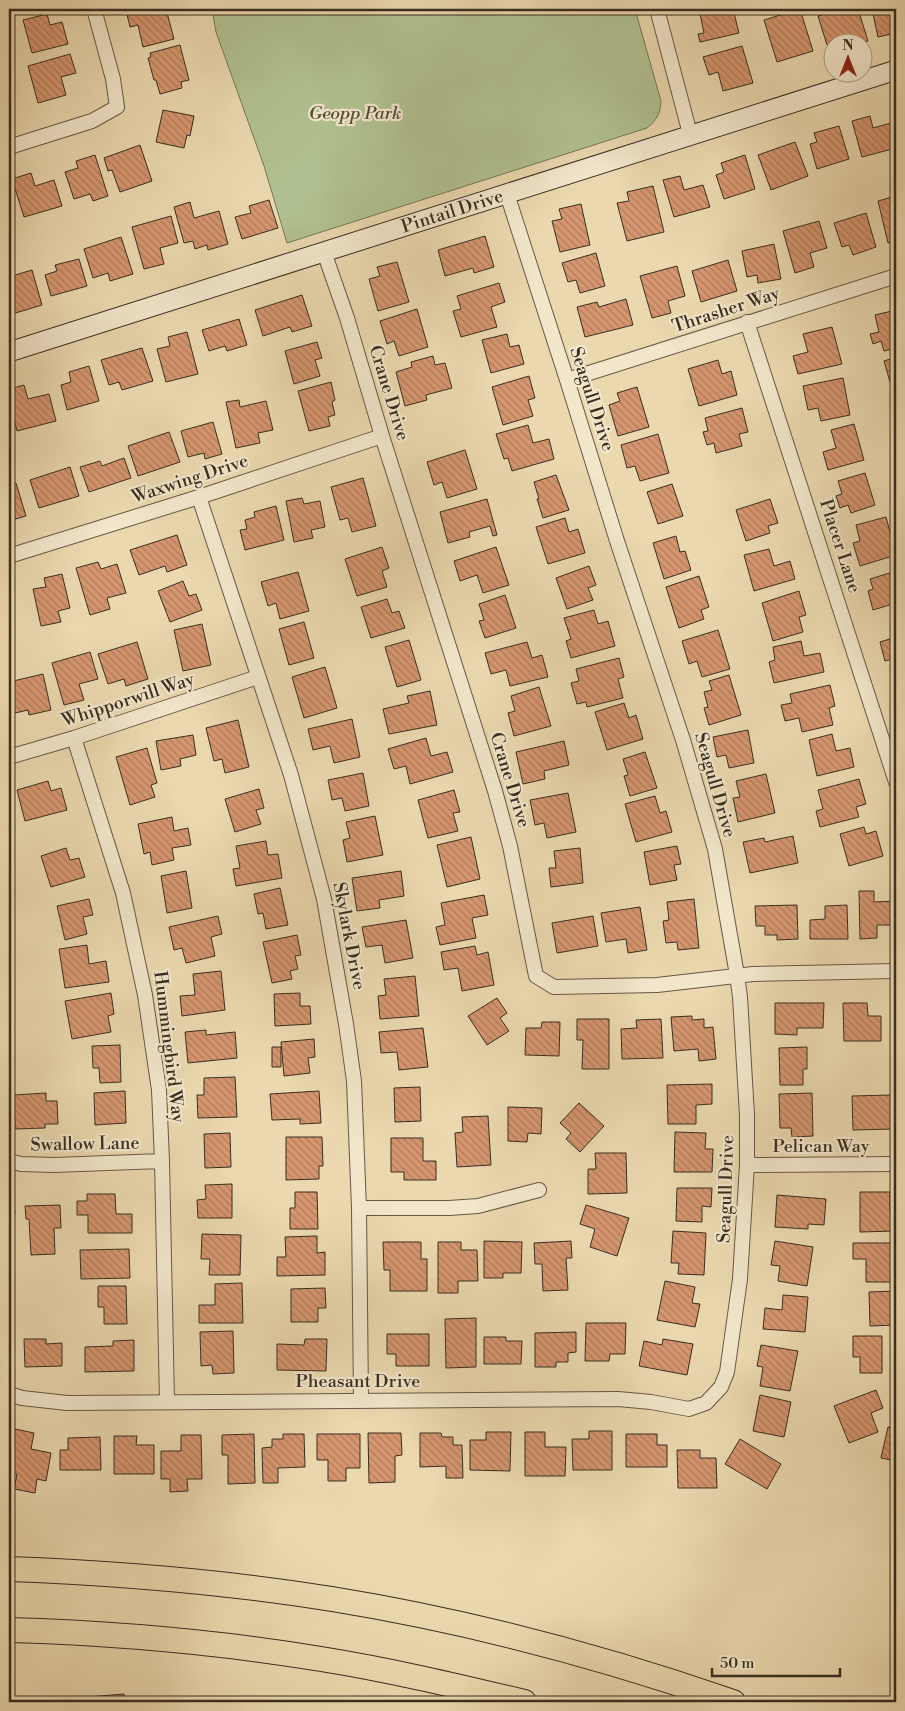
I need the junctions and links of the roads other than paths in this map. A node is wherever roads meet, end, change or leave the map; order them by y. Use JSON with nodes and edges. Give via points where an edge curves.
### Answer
{"nodes":[{"id":1,"x":94,"y":9,"type":"edge"},
{"id":2,"x":657,"y":9,"type":"edge"},
{"id":3,"x":896,"y":70,"type":"edge"},
{"id":4,"x":690,"y":134,"type":"junction"},
{"id":5,"x":9,"y":147,"type":"edge"},
{"id":6,"x":507,"y":194,"type":"junction"},
{"id":7,"x":324,"y":252,"type":"junction"},
{"id":8,"x":896,"y":276,"type":"edge"},
{"id":9,"x":747,"y":322,"type":"junction"},
{"id":10,"x":9,"y":352,"type":"edge"},
{"id":11,"x":567,"y":380,"type":"junction"},
{"id":12,"x":382,"y":436,"type":"junction"},
{"id":13,"x":199,"y":497,"type":"junction"},
{"id":14,"x":9,"y":556,"type":"edge"},
{"id":15,"x":258,"y":677,"type":"junction"},
{"id":16,"x":74,"y":738,"type":"junction"},
{"id":17,"x":9,"y":757,"type":"edge"},
{"id":18,"x":896,"y":782,"type":"edge"},
{"id":19,"x":896,"y":971,"type":"edge"},
{"id":20,"x":737,"y":975,"type":"junction"},
{"id":21,"x":162,"y":1160,"type":"junction"},
{"id":22,"x":9,"y":1161,"type":"edge"},
{"id":23,"x":896,"y":1164,"type":"edge"},
{"id":24,"x":747,"y":1165,"type":"junction"},
{"id":25,"x":539,"y":1190,"type":"dead end"},
{"id":26,"x":359,"y":1208,"type":"junction"},
{"id":27,"x":9,"y":1394,"type":"edge"},
{"id":28,"x":361,"y":1400,"type":"junction"},
{"id":29,"x":167,"y":1402,"type":"junction"},
{"id":30,"x":706,"y":1403,"type":"joint"},
{"id":31,"x":9,"y":1569,"type":"edge"},
{"id":32,"x":9,"y":1630,"type":"edge"},
{"id":33,"x":524,"y":1702,"type":"edge"},
{"id":34,"x":733,"y":1702,"type":"edge"}],
"edges":[{"from":1,"to":5,"type":"street","via":[[113,79],[117,107],[92,121]]},
{"from":2,"to":4,"type":"street"},
{"from":3,"to":4,"type":"street","name":"Pintail Drive"},
{"from":4,"to":6,"type":"street","name":"Pintail Drive"},
{"from":6,"to":7,"type":"street","name":"Pintail Drive"},
{"from":6,"to":11,"type":"street","name":"Seagull Drive"},
{"from":7,"to":10,"type":"street","name":"Pintail Drive"},
{"from":7,"to":12,"type":"street","name":"Crane Drive","via":[[348,318]]},
{"from":8,"to":9,"type":"street","name":"Thrasher Way"},
{"from":9,"to":11,"type":"street","name":"Thrasher Way"},
{"from":9,"to":18,"type":"street","name":"Placer Lane"},
{"from":11,"to":20,"type":"street","name":"Seagull Drive","via":[[715,849]]},
{"from":12,"to":13,"type":"street","name":"Waxwing Drive"},
{"from":12,"to":20,"type":"street","name":"Crane Drive","via":[[495,791],[510,846],[536,976],[554,987],[657,985]]},
{"from":13,"to":14,"type":"street","name":"Waxwing Drive"},
{"from":13,"to":15,"type":"street","name":"Skylark Drive"},
{"from":15,"to":16,"type":"street","name":"Whipporwill Way"},
{"from":15,"to":26,"type":"street","name":"Skylark Drive","via":[[291,774],[324,899],[354,1081]]},
{"from":16,"to":17,"type":"street","name":"Whipporwill Way"},
{"from":16,"to":21,"type":"street","name":"Hummingbird Way","via":[[123,892],[134,940],[159,1090]]},
{"from":19,"to":20,"type":"street","name":"Crane Drive"},
{"from":20,"to":24,"type":"street","name":"Seagull Drive","via":[[743,1034]]},
{"from":21,"to":22,"type":"street","name":"Swallow Lane","via":[[54,1165]]},
{"from":21,"to":29,"type":"street","name":"Hummingbird Way"},
{"from":23,"to":24,"type":"street","name":"Pelican Way"},
{"from":24,"to":30,"type":"street","name":"Seagull Drive","via":[[740,1279],[727,1372],[720,1387]]},
{"from":25,"to":26,"type":"street","via":[[478,1206]]},
{"from":26,"to":28,"type":"street","name":"Skylark Drive"},
{"from":27,"to":29,"type":"street","name":"Pheasant Drive","via":[[67,1403]]},
{"from":28,"to":29,"type":"street","name":"Pheasant Drive"},
{"from":28,"to":30,"type":"street","name":"Pheasant Drive","via":[[618,1399],[689,1409]]},
{"from":31,"to":34,"type":"highway","via":[[171,1579],[333,1599],[444,1620],[552,1646]]},
{"from":32,"to":33,"type":"highway","via":[[247,1648],[432,1680]]}]}
